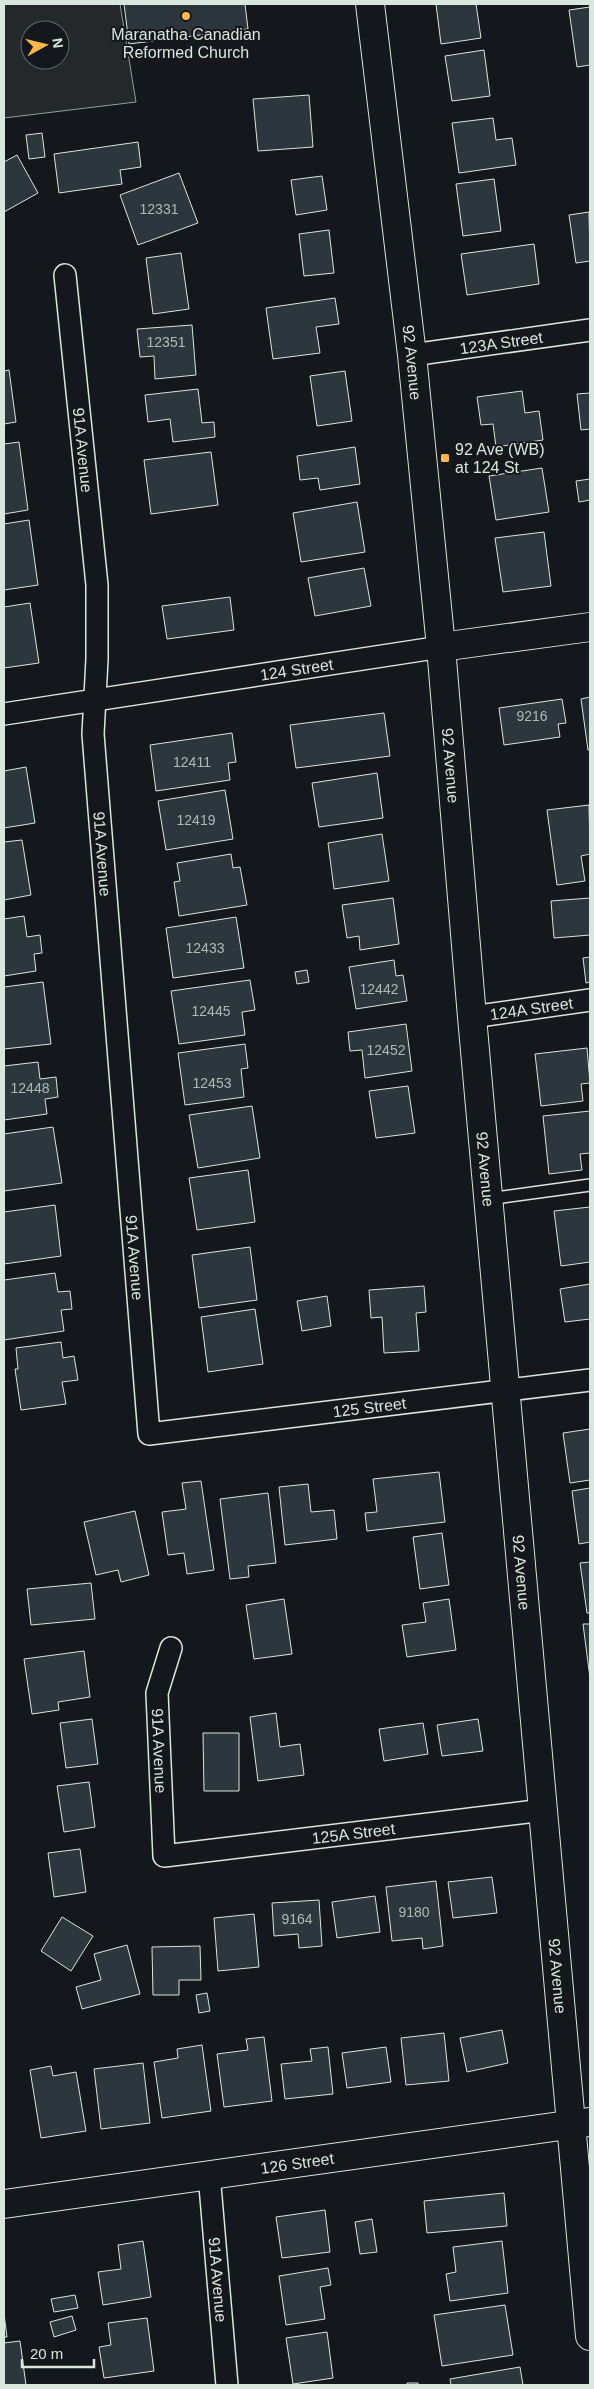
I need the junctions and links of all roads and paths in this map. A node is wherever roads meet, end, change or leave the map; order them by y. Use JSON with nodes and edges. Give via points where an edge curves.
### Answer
{"nodes":[{"id":1,"x":370,"y":4,"type":"edge"},
{"id":2,"x":65,"y":276,"type":"dead end"},
{"id":3,"x":590,"y":330,"type":"edge"},
{"id":4,"x":412,"y":356,"type":"junction"},
{"id":5,"x":590,"y":627,"type":"edge"},
{"id":6,"x":441,"y":647,"type":"junction"},
{"id":7,"x":94,"y":699,"type":"junction"},
{"id":8,"x":4,"y":714,"type":"edge"},
{"id":9,"x":590,"y":1000,"type":"edge"},
{"id":10,"x":472,"y":1017,"type":"junction"},
{"id":11,"x":590,"y":1185,"type":"edge"},
{"id":12,"x":488,"y":1199,"type":"junction"},
{"id":13,"x":590,"y":1380,"type":"edge"},
{"id":14,"x":506,"y":1391,"type":"junction"},
{"id":15,"x":149,"y":1434,"type":"joint"},
{"id":16,"x":171,"y":1648,"type":"dead end"},
{"id":17,"x":544,"y":1810,"type":"junction"},
{"id":18,"x":164,"y":1856,"type":"joint"},
{"id":19,"x":581,"y":2123,"type":"edge"},
{"id":20,"x":210,"y":2174,"type":"junction"},
{"id":21,"x":4,"y":2204,"type":"edge"},
{"id":22,"x":589,"y":2301,"type":"edge"},
{"id":23,"x":590,"y":2336,"type":"edge"},
{"id":24,"x":227,"y":2385,"type":"edge"}],
"edges":[{"from":1,"to":4,"type":"street","name":"92 Avenue"},
{"from":2,"to":7,"type":"street","name":"91A Avenue","via":[[96,585]]},
{"from":3,"to":4,"type":"street","name":"123A Street"},
{"from":4,"to":6,"type":"street","name":"92 Avenue"},
{"from":5,"to":6,"type":"street","name":"124 Street"},
{"from":6,"to":7,"type":"street","name":"124 Street"},
{"from":6,"to":10,"type":"street","name":"92 Avenue"},
{"from":7,"to":8,"type":"street","name":"124 Street"},
{"from":7,"to":15,"type":"street","name":"91A Avenue","via":[[93,734]]},
{"from":9,"to":10,"type":"street","name":"124A Street"},
{"from":10,"to":12,"type":"street","name":"92 Avenue"},
{"from":11,"to":12,"type":"lane"},
{"from":12,"to":14,"type":"street","name":"92 Avenue"},
{"from":13,"to":14,"type":"street","name":"125 Street"},
{"from":14,"to":15,"type":"street","name":"125 Street"},
{"from":14,"to":17,"type":"street","name":"92 Avenue"},
{"from":16,"to":18,"type":"street","name":"91A Avenue","via":[[156,1693]]},
{"from":17,"to":18,"type":"street","name":"125A Street"},
{"from":17,"to":19,"type":"street","name":"92 Avenue"},
{"from":19,"to":20,"type":"street","name":"126 Street"},
{"from":19,"to":22,"type":"street","name":"92 Avenue"},
{"from":20,"to":21,"type":"street","name":"126 Street"},
{"from":20,"to":24,"type":"street","name":"91A Avenue"},
{"from":22,"to":23,"type":"street","name":"92 Avenue"}]}
